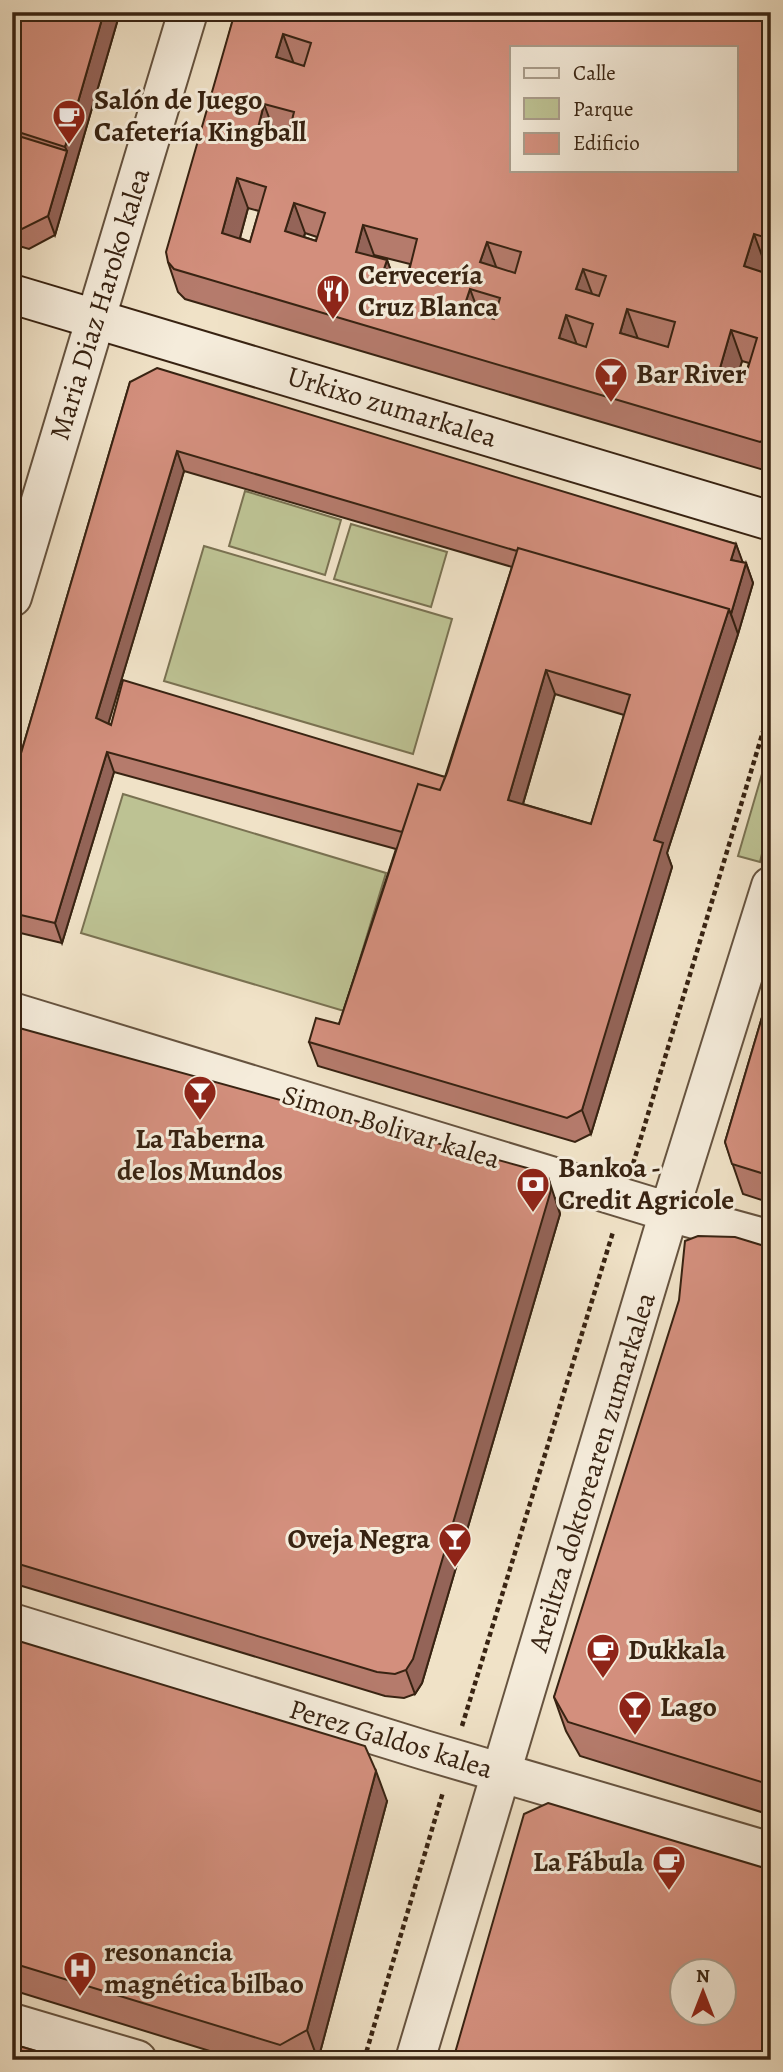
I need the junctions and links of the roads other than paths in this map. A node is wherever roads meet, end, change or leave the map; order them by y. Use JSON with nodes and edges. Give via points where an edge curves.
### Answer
{"nodes":[{"id":1,"x":188,"y":12,"type":"edge"},
{"id":2,"x":12,"y":294,"type":"edge"},
{"id":3,"x":96,"y":318,"type":"junction"},
{"id":4,"x":771,"y":521,"type":"edge"},
{"id":5,"x":12,"y":597,"type":"edge"},
{"id":6,"x":771,"y":886,"type":"edge"},
{"id":7,"x":12,"y":1012,"type":"edge"},
{"id":8,"x":669,"y":1212,"type":"junction"},
{"id":9,"x":771,"y":1240,"type":"edge"},
{"id":10,"x":12,"y":1623,"type":"edge"},
{"id":11,"x":502,"y":1773,"type":"junction"},
{"id":12,"x":771,"y":1852,"type":"edge"},
{"id":13,"x":12,"y":2023,"type":"edge"},
{"id":14,"x":137,"y":2060,"type":"edge"},
{"id":15,"x":415,"y":2060,"type":"edge"}],
"edges":[{"from":1,"to":3,"type":"street","name":"Maria Diaz Haroko kalea"},
{"from":2,"to":3,"type":"street","name":"Urkixo zumarkalea"},
{"from":3,"to":4,"type":"street","name":"Urkixo zumarkalea"},
{"from":3,"to":5,"type":"street","name":"Maria Diaz Haroko kalea"},
{"from":6,"to":8,"type":"street","name":"Areiltza doktorearen zumarkalea"},
{"from":7,"to":8,"type":"street","name":"Simon Bolivar kalea"},
{"from":8,"to":9,"type":"street","name":"Simon Bolivar kalea"},
{"from":8,"to":11,"type":"street","name":"Areiltza doktorearen zumarkalea"},
{"from":10,"to":11,"type":"street","name":"Perez Galdos kalea"},
{"from":11,"to":12,"type":"street","name":"Perez Galdos kalea"},
{"from":11,"to":15,"type":"street","name":"Areiltza doktorearen zumarkalea"},
{"from":13,"to":14,"type":"street"}]}
